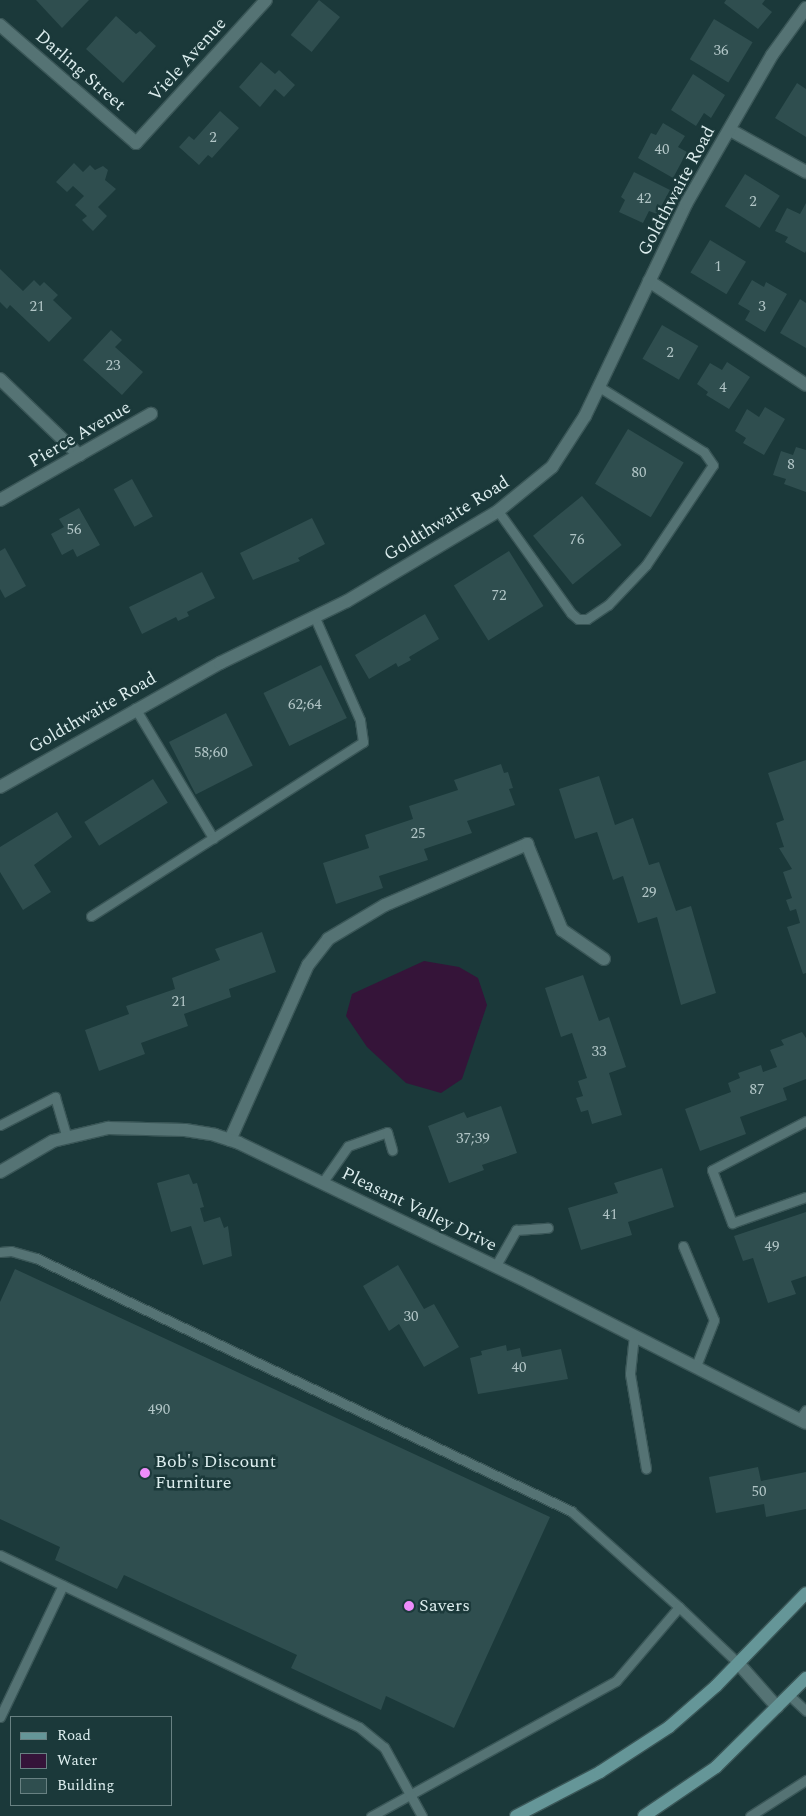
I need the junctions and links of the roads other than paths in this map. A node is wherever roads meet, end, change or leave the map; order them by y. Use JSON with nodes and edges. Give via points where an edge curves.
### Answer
{"nodes":[{"id":1,"x":266,"y":0,"type":"edge"},
{"id":2,"x":806,"y":8,"type":"edge"},
{"id":3,"x":0,"y":25,"type":"edge"},
{"id":4,"x":730,"y":130,"type":"junction"},
{"id":5,"x":136,"y":144,"type":"joint"},
{"id":6,"x":806,"y":172,"type":"edge"},
{"id":7,"x":649,"y":281,"type":"junction"},
{"id":8,"x":0,"y":379,"type":"edge"},
{"id":9,"x":806,"y":385,"type":"edge"},
{"id":10,"x":599,"y":387,"type":"junction"},
{"id":11,"x":151,"y":414,"type":"dead end"},
{"id":12,"x":79,"y":455,"type":"junction"},
{"id":13,"x":0,"y":500,"type":"edge"},
{"id":14,"x":498,"y":510,"type":"junction"},
{"id":15,"x":315,"y":618,"type":"junction"},
{"id":16,"x":135,"y":708,"type":"junction"},
{"id":17,"x":0,"y":787,"type":"edge"},
{"id":18,"x":213,"y":838,"type":"junction"},
{"id":19,"x":91,"y":916,"type":"dead end"},
{"id":20,"x":604,"y":959,"type":"dead end"},
{"id":21,"x":806,"y":1121,"type":"edge"},
{"id":22,"x":0,"y":1125,"type":"edge"},
{"id":23,"x":67,"y":1138,"type":"junction"},
{"id":24,"x":230,"y":1140,"type":"junction"},
{"id":25,"x":392,"y":1150,"type":"dead end"},
{"id":26,"x":0,"y":1172,"type":"edge"},
{"id":27,"x":322,"y":1183,"type":"junction"},
{"id":28,"x":806,"y":1197,"type":"edge"},
{"id":29,"x":548,"y":1228,"type":"dead end"},
{"id":30,"x":683,"y":1246,"type":"dead end"},
{"id":31,"x":0,"y":1252,"type":"edge"},
{"id":32,"x":495,"y":1266,"type":"junction"},
{"id":33,"x":634,"y":1335,"type":"junction"},
{"id":34,"x":696,"y":1366,"type":"junction"},
{"id":35,"x":804,"y":1418,"type":"edge"},
{"id":36,"x":646,"y":1469,"type":"dead end"},
{"id":37,"x":0,"y":1555,"type":"edge"},
{"id":38,"x":63,"y":1585,"type":"junction"},
{"id":39,"x":806,"y":1592,"type":"edge"},
{"id":40,"x":679,"y":1608,"type":"junction"},
{"id":41,"x":738,"y":1663,"type":"junction"},
{"id":42,"x":806,"y":1678,"type":"edge"},
{"id":43,"x":789,"y":1696,"type":"junction"},
{"id":44,"x":777,"y":1708,"type":"junction"},
{"id":45,"x":806,"y":1712,"type":"edge"},
{"id":46,"x":0,"y":1717,"type":"edge"},
{"id":47,"x":806,"y":1780,"type":"edge"},
{"id":48,"x":411,"y":1796,"type":"junction"},
{"id":49,"x":371,"y":1816,"type":"edge"},
{"id":50,"x":422,"y":1816,"type":"edge"},
{"id":51,"x":516,"y":1816,"type":"edge"},
{"id":52,"x":644,"y":1816,"type":"edge"},
{"id":53,"x":750,"y":1816,"type":"edge"}],
"edges":[{"from":1,"to":5,"type":"street","name":"Viele Avenue"},
{"from":2,"to":4,"type":"street","name":"Goldthwaite Road","via":[[772,55]]},
{"from":3,"to":5,"type":"street","name":"Darling Street"},
{"from":4,"to":6,"type":"street"},
{"from":4,"to":7,"type":"street","name":"Goldthwaite Road","via":[[686,204]]},
{"from":7,"to":9,"type":"street"},
{"from":7,"to":10,"type":"street","name":"Goldthwaite Road"},
{"from":8,"to":12,"type":"street"},
{"from":10,"to":14,"type":"street","name":"Goldthwaite Road","via":[[552,467]]},
{"from":10,"to":14,"type":"lane","via":[[704,452],[713,465],[646,565],[608,605],[587,619],[578,619]]},
{"from":11,"to":12,"type":"street","name":"Pierce Avenue"},
{"from":12,"to":13,"type":"street","name":"Pierce Avenue"},
{"from":14,"to":15,"type":"street","name":"Goldthwaite Road"},
{"from":15,"to":16,"type":"street","name":"Goldthwaite Road"},
{"from":15,"to":18,"type":"lane","via":[[360,720],[363,742]]},
{"from":16,"to":17,"type":"street","name":"Goldthwaite Road"},
{"from":16,"to":18,"type":"lane"},
{"from":18,"to":19,"type":"lane"},
{"from":20,"to":24,"type":"street","via":[[562,930],[527,844],[385,905],[328,939],[308,965]]},
{"from":21,"to":28,"type":"lane","via":[[712,1170],[732,1222]]},
{"from":22,"to":23,"type":"lane","via":[[55,1097]]},
{"from":23,"to":24,"type":"street","name":"Pleasant Valley Drive","via":[[108,1128],[153,1128],[185,1130]]},
{"from":23,"to":26,"type":"street","name":"Pleasant Valley Drive","via":[[27,1154]]},
{"from":24,"to":27,"type":"street","name":"Pleasant Valley Drive"},
{"from":25,"to":27,"type":"lane","via":[[387,1132],[348,1146]]},
{"from":27,"to":32,"type":"street","name":"Pleasant Valley Drive"},
{"from":29,"to":32,"type":"lane","via":[[516,1230]]},
{"from":30,"to":34,"type":"lane","via":[[714,1320]]},
{"from":31,"to":40,"type":"lane","via":[[11,1251],[36,1258],[571,1511]]},
{"from":32,"to":33,"type":"street","name":"Pleasant Valley Drive"},
{"from":33,"to":34,"type":"street","name":"Pleasant Valley Drive"},
{"from":33,"to":36,"type":"lane","via":[[630,1374]]},
{"from":34,"to":35,"type":"street","name":"Pleasant Valley Drive"},
{"from":37,"to":38,"type":"lane"},
{"from":38,"to":46,"type":"lane"},
{"from":38,"to":48,"type":"lane","via":[[359,1727],[384,1747]]},
{"from":39,"to":41,"type":"street"},
{"from":40,"to":41,"type":"lane"},
{"from":40,"to":48,"type":"lane","via":[[616,1681]]},
{"from":41,"to":44,"type":"street"},
{"from":41,"to":51,"type":"street","via":[[693,1706],[641,1748]]},
{"from":42,"to":43,"type":"street"},
{"from":43,"to":44,"type":"street"},
{"from":43,"to":45,"type":"lane"},
{"from":44,"to":52,"type":"street","via":[[716,1767]]},
{"from":47,"to":53,"type":"lane"},
{"from":48,"to":49,"type":"lane"},
{"from":48,"to":50,"type":"lane"}]}
